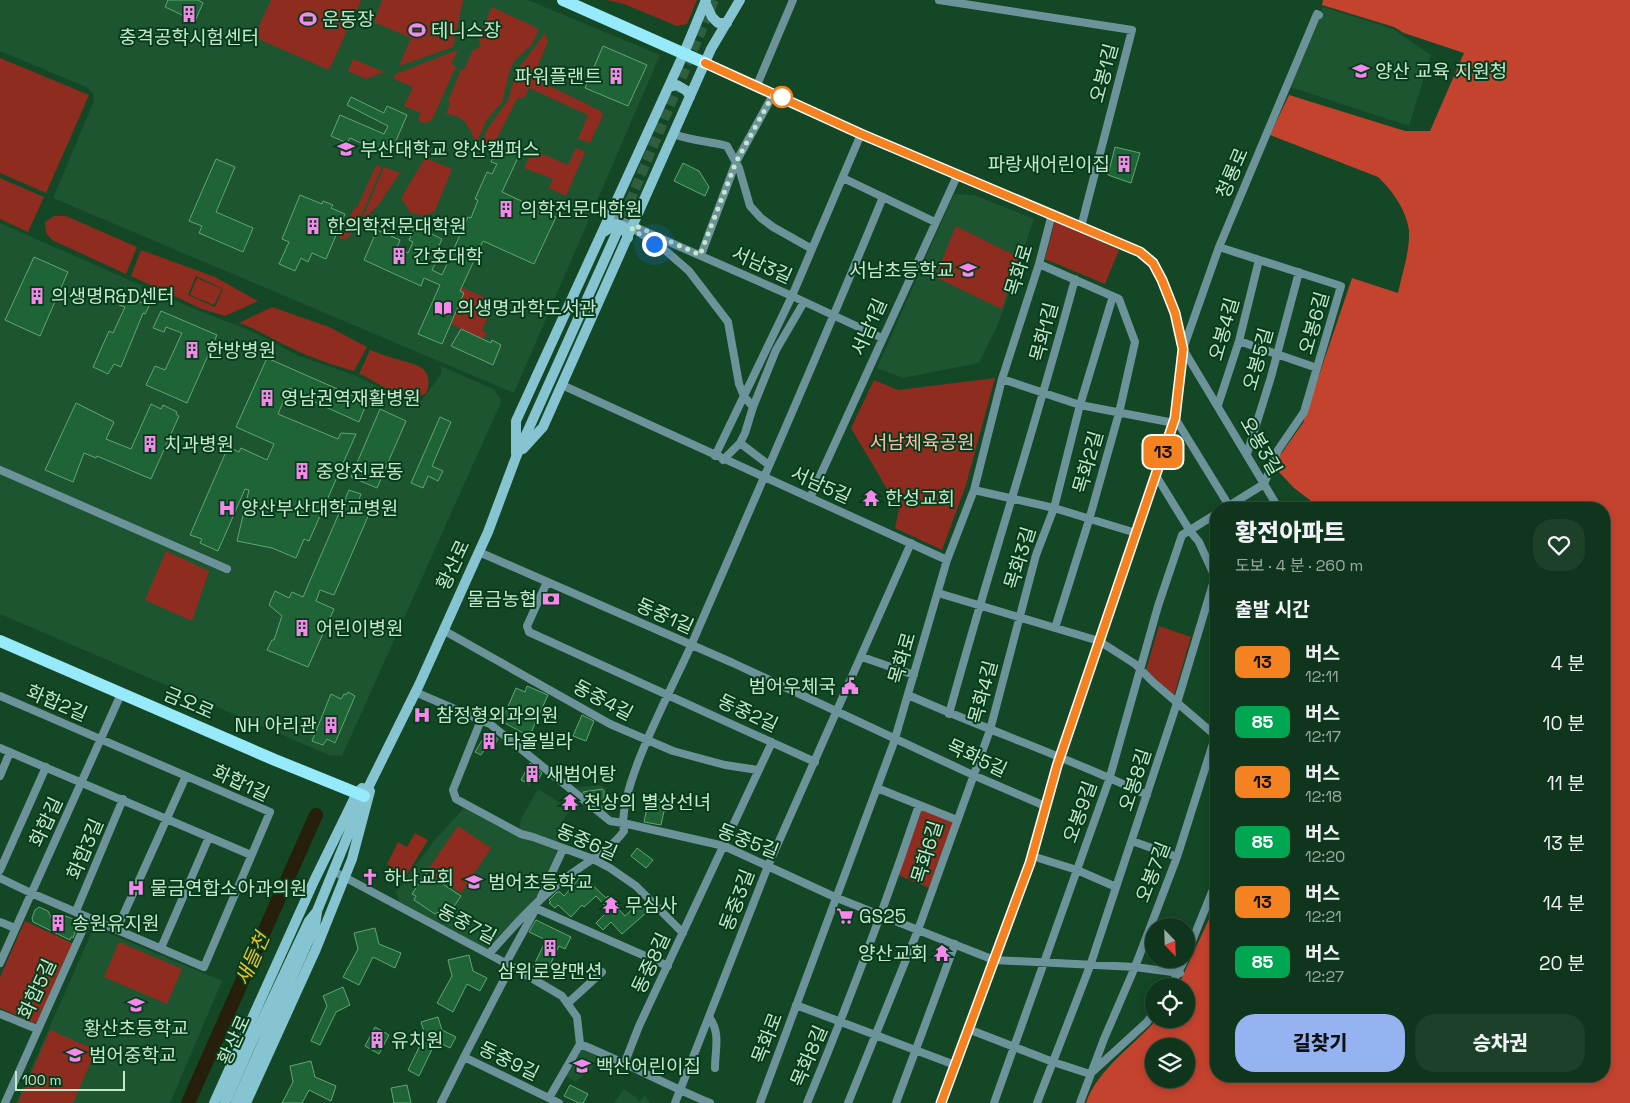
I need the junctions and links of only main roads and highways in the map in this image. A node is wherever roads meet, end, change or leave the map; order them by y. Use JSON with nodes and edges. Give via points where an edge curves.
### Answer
{"nodes":[{"id":1,"x":563,"y":0,"type":"edge"},
{"id":2,"x":706,"y":1,"type":"edge"},
{"id":3,"x":738,"y":2,"type":"edge"},
{"id":4,"x":727,"y":23,"type":"junction"},
{"id":5,"x":684,"y":53,"type":"junction"},
{"id":6,"x":705,"y":63,"type":"junction"},
{"id":7,"x":669,"y":87,"type":"junction"},
{"id":8,"x":690,"y":97,"type":"junction"},
{"id":9,"x":630,"y":229,"type":"junction"},
{"id":10,"x":617,"y":232,"type":"tunnel mouth"},
{"id":11,"x":602,"y":233,"type":"junction"},
{"id":12,"x":516,"y":458,"type":"junction"},
{"id":13,"x":0,"y":641,"type":"edge"},
{"id":14,"x":372,"y":779,"type":"junction"},
{"id":15,"x":360,"y":794,"type":"junction"},
{"id":16,"x":317,"y":911,"type":"junction"},
{"id":17,"x":214,"y":1103,"type":"edge"},
{"id":18,"x":225,"y":1103,"type":"edge"},
{"id":19,"x":236,"y":1103,"type":"edge"},
{"id":20,"x":246,"y":1103,"type":"edge"}],
"edges":[{"from":1,"to":5,"type":"main road"},
{"from":2,"to":4,"type":"main road","via":[[712,17],[718,23]]},
{"from":2,"to":5,"type":"main road"},
{"from":3,"to":4,"type":"main road"},
{"from":4,"to":6,"type":"main road"},
{"from":5,"to":6,"type":"main road"},
{"from":5,"to":7,"type":"main road"},
{"from":6,"to":8,"type":"main road"},
{"from":7,"to":8,"type":"main road","via":[[677,85]]},
{"from":7,"to":11,"type":"main road"},
{"from":8,"to":9,"type":"main road"},
{"from":9,"to":11,"type":"main road","via":[[616,224]]},
{"from":9,"to":12,"type":"main road","via":[[543,428]]},
{"from":10,"to":12,"type":"main road","name":"황산로"},
{"from":11,"to":12,"type":"main road","via":[[516,421]]},
{"from":12,"to":14,"type":"main road","name":"황산로","via":[[488,532]]},
{"from":13,"to":15,"type":"main road","name":"금오로"},
{"from":14,"to":15,"type":"main road","name":"황산로"},
{"from":14,"to":20,"type":"main road","via":[[352,859]]},
{"from":15,"to":16,"type":"main road","name":"황산로"},
{"from":15,"to":17,"type":"main road","via":[[314,880]]},
{"from":16,"to":18,"type":"main road","name":"황산로","via":[[309,921]]},
{"from":16,"to":19,"type":"main road","name":"황산로","via":[[316,926]]}]}
